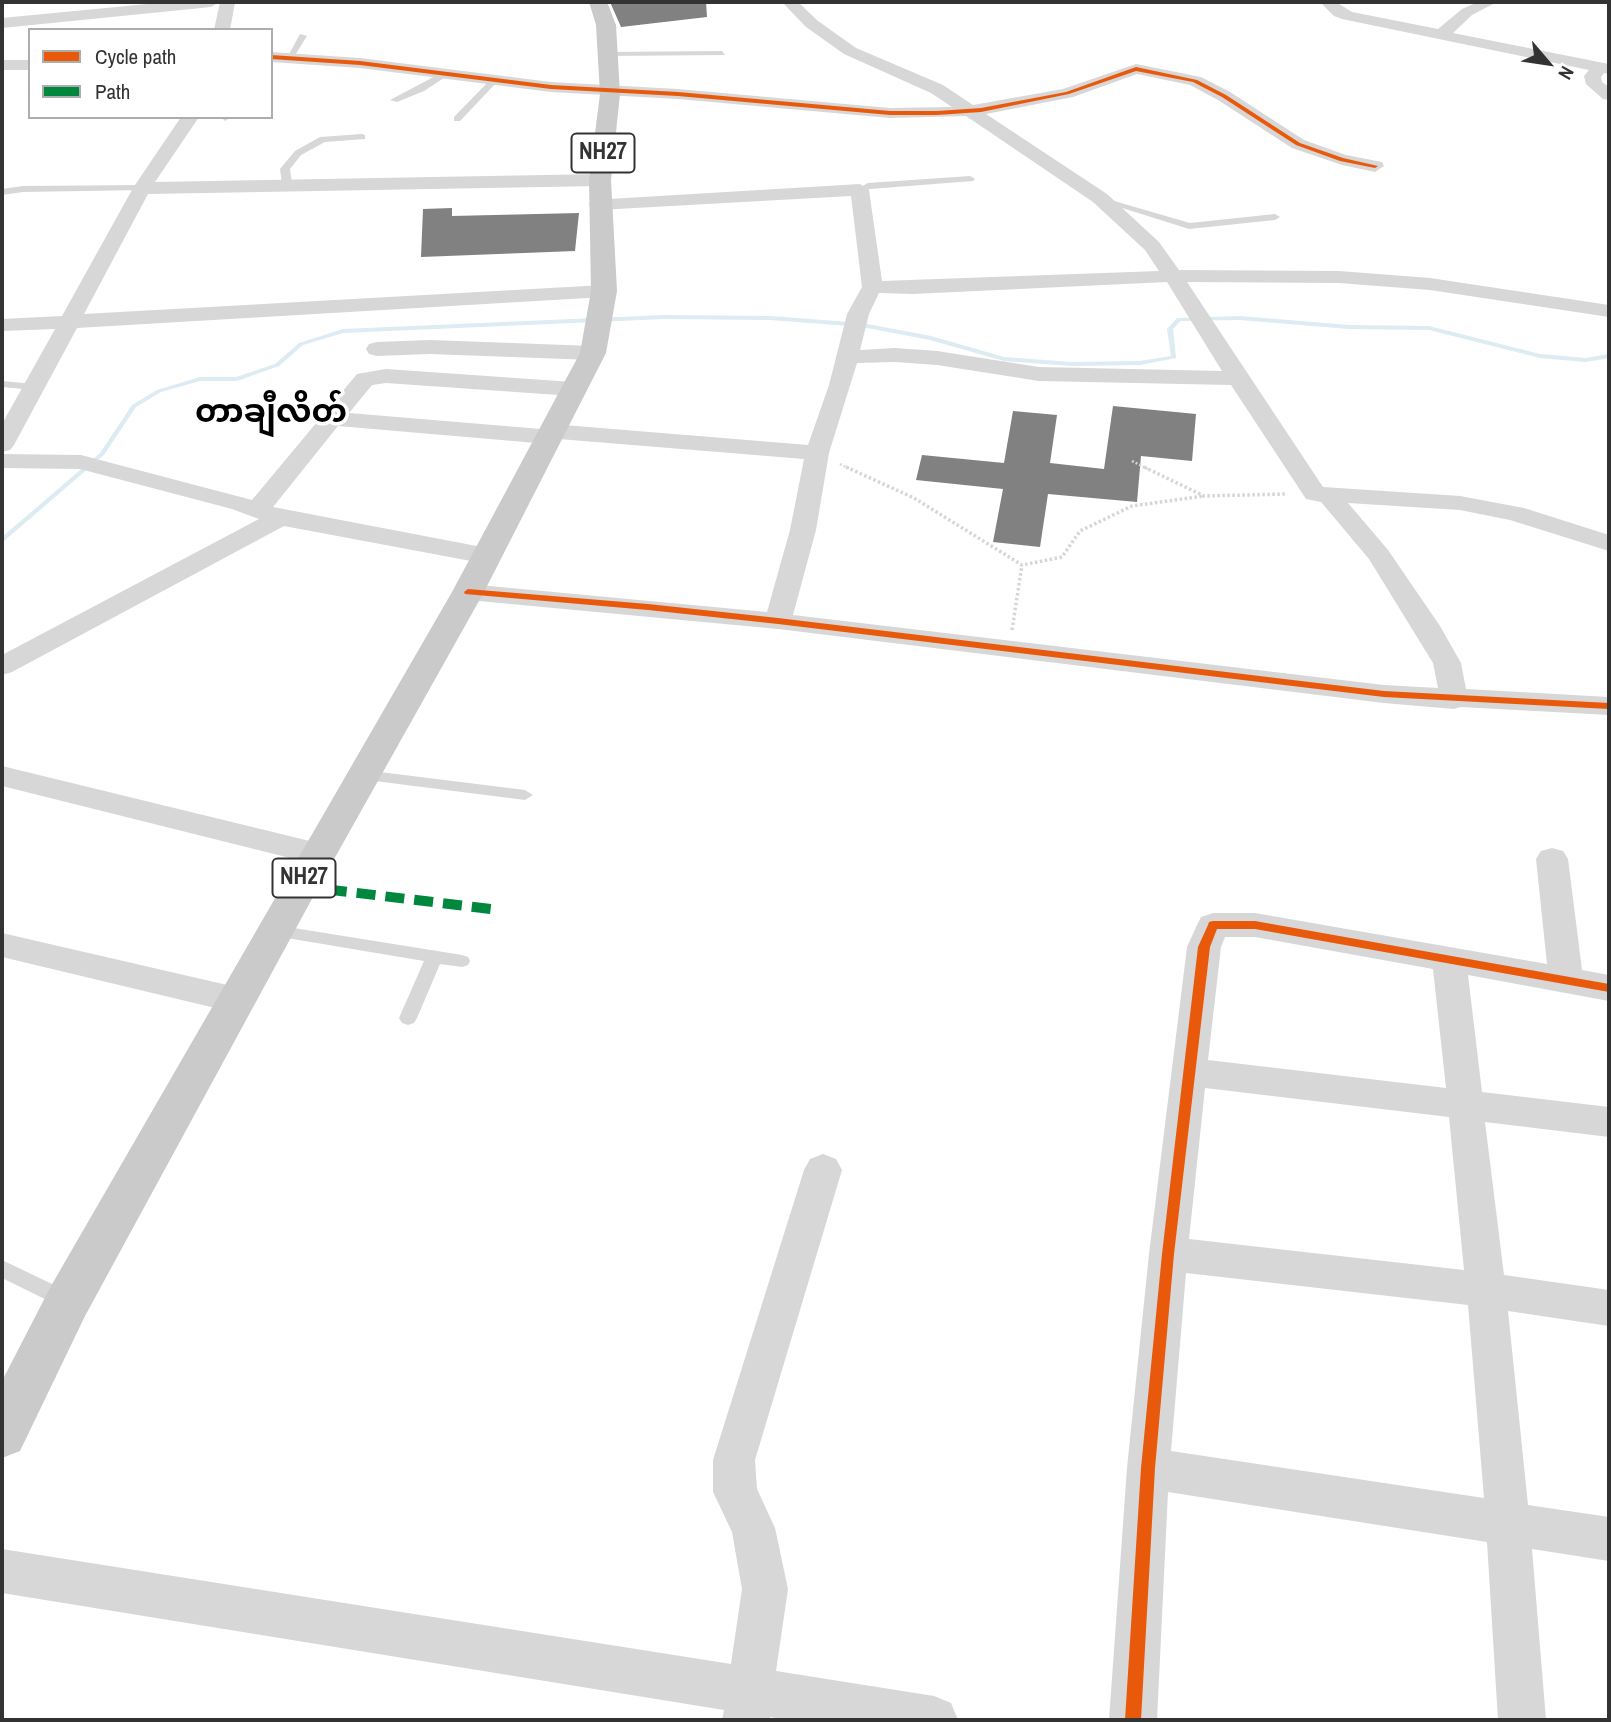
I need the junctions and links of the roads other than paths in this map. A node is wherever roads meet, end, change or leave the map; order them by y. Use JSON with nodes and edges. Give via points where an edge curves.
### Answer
{"nodes":[{"id":1,"x":211,"y":2,"type":"edge"},
{"id":2,"x":227,"y":2,"type":"edge"},
{"id":3,"x":598,"y":2,"type":"edge"},
{"id":4,"x":790,"y":2,"type":"edge"},
{"id":5,"x":1490,"y":2,"type":"edge"},
{"id":6,"x":1330,"y":3,"type":"edge"},
{"id":7,"x":156,"y":4,"type":"edge"},
{"id":8,"x":20,"y":21,"type":"junction"},
{"id":9,"x":2,"y":23,"type":"edge"},
{"id":10,"x":222,"y":28,"type":"edge"},
{"id":11,"x":1441,"y":35,"type":"junction"},
{"id":12,"x":303,"y":36,"type":"dead end"},
{"id":13,"x":2,"y":38,"type":"edge"},
{"id":14,"x":722,"y":53,"type":"dead end"},
{"id":15,"x":607,"y":54,"type":"junction"},
{"id":16,"x":280,"y":58,"type":"edge"},
{"id":17,"x":2,"y":65,"type":"edge"},
{"id":18,"x":28,"y":65,"type":"edge"},
{"id":19,"x":1605,"y":68,"type":"edge"},
{"id":20,"x":446,"y":74,"type":"junction"},
{"id":21,"x":493,"y":82,"type":"junction"},
{"id":22,"x":609,"y":89,"type":"junction"},
{"id":23,"x":1609,"y":95,"type":"edge"},
{"id":24,"x":394,"y":100,"type":"dead end"},
{"id":25,"x":971,"y":111,"type":"junction"},
{"id":26,"x":189,"y":119,"type":"edge"},
{"id":27,"x":457,"y":119,"type":"dead end"},
{"id":28,"x":362,"y":137,"type":"dead end"},
{"id":29,"x":1375,"y":166,"type":"dead end"},
{"id":30,"x":970,"y":179,"type":"dead end"},
{"id":31,"x":600,"y":180,"type":"junction"},
{"id":32,"x":287,"y":184,"type":"junction"},
{"id":33,"x":142,"y":188,"type":"junction"},
{"id":34,"x":860,"y":190,"type":"junction"},
{"id":35,"x":2,"y":192,"type":"edge"},
{"id":36,"x":1100,"y":198,"type":"junction"},
{"id":37,"x":599,"y":204,"type":"junction"},
{"id":38,"x":1275,"y":217,"type":"dead end"},
{"id":39,"x":1173,"y":276,"type":"junction"},
{"id":40,"x":872,"y":287,"type":"junction"},
{"id":41,"x":1609,"y":311,"type":"edge"},
{"id":42,"x":600,"y":318,"type":"junction"},
{"id":43,"x":69,"y":324,"type":"junction"},
{"id":44,"x":2,"y":325,"type":"edge"},
{"id":45,"x":377,"y":349,"type":"dead end"},
{"id":46,"x":847,"y":357,"type":"junction"},
{"id":47,"x":1239,"y":378,"type":"junction"},
{"id":48,"x":2,"y":384,"type":"edge"},
{"id":49,"x":34,"y":387,"type":"junction"},
{"id":50,"x":573,"y":389,"type":"junction"},
{"id":51,"x":334,"y":419,"type":"junction"},
{"id":52,"x":550,"y":434,"type":"junction"},
{"id":53,"x":2,"y":445,"type":"edge"},
{"id":54,"x":817,"y":453,"type":"junction"},
{"id":55,"x":2,"y":460,"type":"edge"},
{"id":56,"x":1322,"y":494,"type":"junction"},
{"id":57,"x":269,"y":514,"type":"junction"},
{"id":58,"x":1609,"y":543,"type":"edge"},
{"id":59,"x":486,"y":556,"type":"junction"},
{"id":60,"x":468,"y":592,"type":"junction"},
{"id":61,"x":778,"y":621,"type":"junction"},
{"id":62,"x":2,"y":666,"type":"edge"},
{"id":63,"x":1454,"y":700,"type":"junction"},
{"id":64,"x":1609,"y":705,"type":"edge"},
{"id":65,"x":364,"y":775,"type":"junction"},
{"id":66,"x":2,"y":776,"type":"edge"},
{"id":67,"x":525,"y":795,"type":"dead end"},
{"id":68,"x":318,"y":853,"type":"junction"},
{"id":69,"x":1552,"y":859,"type":"dead end"},
{"id":70,"x":275,"y":931,"type":"junction"},
{"id":71,"x":2,"y":945,"type":"edge"},
{"id":72,"x":434,"y":957,"type":"junction"},
{"id":73,"x":1450,"y":959,"type":"junction"},
{"id":74,"x":462,"y":961,"type":"dead end"},
{"id":75,"x":1566,"y":980,"type":"junction"},
{"id":76,"x":1609,"y":988,"type":"edge"},
{"id":77,"x":236,"y":1000,"type":"junction"},
{"id":78,"x":408,"y":1018,"type":"dead end"},
{"id":79,"x":1189,"y":1072,"type":"junction"},
{"id":80,"x":1465,"y":1106,"type":"junction"},
{"id":81,"x":1609,"y":1122,"type":"edge"},
{"id":82,"x":823,"y":1170,"type":"dead end"},
{"id":83,"x":1168,"y":1254,"type":"junction"},
{"id":84,"x":2,"y":1269,"type":"edge"},
{"id":85,"x":1486,"y":1290,"type":"junction"},
{"id":86,"x":68,"y":1301,"type":"junction"},
{"id":87,"x":1609,"y":1308,"type":"edge"},
{"id":88,"x":2,"y":1434,"type":"edge"},
{"id":89,"x":1148,"y":1468,"type":"junction"},
{"id":90,"x":1508,"y":1524,"type":"junction"},
{"id":91,"x":1609,"y":1539,"type":"edge"},
{"id":92,"x":2,"y":1571,"type":"edge"},
{"id":93,"x":749,"y":1705,"type":"edge"},
{"id":94,"x":934,"y":1720,"type":"edge"},
{"id":95,"x":1133,"y":1720,"type":"edge"},
{"id":96,"x":1522,"y":1720,"type":"edge"}],
"edges":[{"from":1,"to":7,"type":"street"},
{"from":2,"to":10,"type":"street"},
{"from":3,"to":15,"type":"main road","number":"NH27","via":[[606,25]]},
{"from":4,"to":25,"type":"street","via":[[850,51],[937,89]]},
{"from":5,"to":11,"type":"street","via":[[1467,12]]},
{"from":6,"to":11,"type":"street","via":[[1349,16]]},
{"from":7,"to":8,"type":"street"},
{"from":8,"to":9,"type":"street"},
{"from":8,"to":13,"type":"street"},
{"from":11,"to":19,"type":"street"},
{"from":12,"to":16,"type":"lane"},
{"from":14,"to":15,"type":"lane"},
{"from":15,"to":22,"type":"main road","number":"NH27"},
{"from":16,"to":20,"type":"street"},
{"from":17,"to":18,"type":"street"},
{"from":19,"to":23,"type":"street","via":[[1592,76],[1594,84]]},
{"from":20,"to":21,"type":"street"},
{"from":20,"to":24,"type":"lane"},
{"from":21,"to":22,"type":"street"},
{"from":21,"to":27,"type":"lane"},
{"from":22,"to":25,"type":"street","via":[[890,113]]},
{"from":22,"to":31,"type":"main road","number":"NH27"},
{"from":25,"to":29,"type":"street","via":[[1067,93],[1136,69],[1195,81],[1298,144]]},
{"from":25,"to":36,"type":"street"},
{"from":26,"to":33,"type":"street"},
{"from":28,"to":32,"type":"lane","via":[[323,139],[298,153],[285,169]]},
{"from":30,"to":34,"type":"lane"},
{"from":31,"to":32,"type":"street"},
{"from":31,"to":37,"type":"main road","number":"NH27"},
{"from":32,"to":33,"type":"street"},
{"from":33,"to":35,"type":"lane"},
{"from":33,"to":43,"type":"street"},
{"from":34,"to":37,"type":"street"},
{"from":34,"to":40,"type":"street"},
{"from":36,"to":38,"type":"lane","via":[[1189,226]]},
{"from":36,"to":39,"type":"street","via":[[1152,246]]},
{"from":37,"to":42,"type":"main road","number":"NH27"},
{"from":39,"to":40,"type":"street"},
{"from":39,"to":41,"type":"street","via":[[1339,277],[1430,284]]},
{"from":39,"to":47,"type":"street"},
{"from":40,"to":46,"type":"street","via":[[855,322]]},
{"from":42,"to":43,"type":"street"},
{"from":42,"to":45,"type":"street","via":[[430,347]]},
{"from":42,"to":50,"type":"main road","number":"NH27"},
{"from":43,"to":44,"type":"street"},
{"from":43,"to":49,"type":"street"},
{"from":46,"to":47,"type":"street","via":[[937,358],[1039,374]]},
{"from":46,"to":54,"type":"street"},
{"from":47,"to":56,"type":"street"},
{"from":48,"to":49,"type":"lane"},
{"from":49,"to":53,"type":"street"},
{"from":50,"to":51,"type":"street","via":[[386,376],[365,379]]},
{"from":50,"to":52,"type":"main road","number":"NH27"},
{"from":51,"to":52,"type":"street"},
{"from":51,"to":57,"type":"street"},
{"from":52,"to":54,"type":"street"},
{"from":52,"to":59,"type":"main road","number":"NH27"},
{"from":54,"to":61,"type":"street","via":[[803,530]]},
{"from":55,"to":57,"type":"street","via":[[81,462],[111,468]]},
{"from":56,"to":58,"type":"street","via":[[1460,503],[1515,513]]},
{"from":56,"to":63,"type":"street","via":[[1378,555],[1426,626],[1447,663]]},
{"from":57,"to":59,"type":"street"},
{"from":57,"to":62,"type":"street"},
{"from":59,"to":60,"type":"main road","number":"NH27"},
{"from":60,"to":61,"type":"street"},
{"from":60,"to":65,"type":"main road","number":"NH27"},
{"from":61,"to":63,"type":"street"},
{"from":63,"to":64,"type":"street"},
{"from":65,"to":67,"type":"lane"},
{"from":65,"to":68,"type":"main road","number":"NH27"},
{"from":66,"to":68,"type":"street"},
{"from":68,"to":70,"type":"main road","number":"NH27"},
{"from":69,"to":75,"type":"street"},
{"from":70,"to":72,"type":"lane"},
{"from":70,"to":77,"type":"main road","number":"NH27"},
{"from":71,"to":77,"type":"street"},
{"from":72,"to":74,"type":"lane"},
{"from":72,"to":78,"type":"lane"},
{"from":73,"to":75,"type":"street"},
{"from":73,"to":79,"type":"street","via":[[1255,925],[1213,925],[1204,947]]},
{"from":73,"to":80,"type":"street"},
{"from":75,"to":76,"type":"street"},
{"from":77,"to":86,"type":"main road","number":"NH27"},
{"from":79,"to":80,"type":"street"},
{"from":79,"to":83,"type":"street"},
{"from":80,"to":81,"type":"street"},
{"from":80,"to":85,"type":"street"},
{"from":82,"to":93,"type":"street","via":[[734,1460],[735,1492],[753,1528],[765,1589]]},
{"from":83,"to":85,"type":"street"},
{"from":83,"to":89,"type":"street"},
{"from":84,"to":86,"type":"lane"},
{"from":85,"to":87,"type":"street"},
{"from":85,"to":90,"type":"street"},
{"from":86,"to":88,"type":"main road","number":"NH27"},
{"from":89,"to":90,"type":"street"},
{"from":89,"to":95,"type":"street"},
{"from":90,"to":91,"type":"street"},
{"from":90,"to":96,"type":"street"},
{"from":92,"to":93,"type":"street"},
{"from":93,"to":94,"type":"street"}]}
